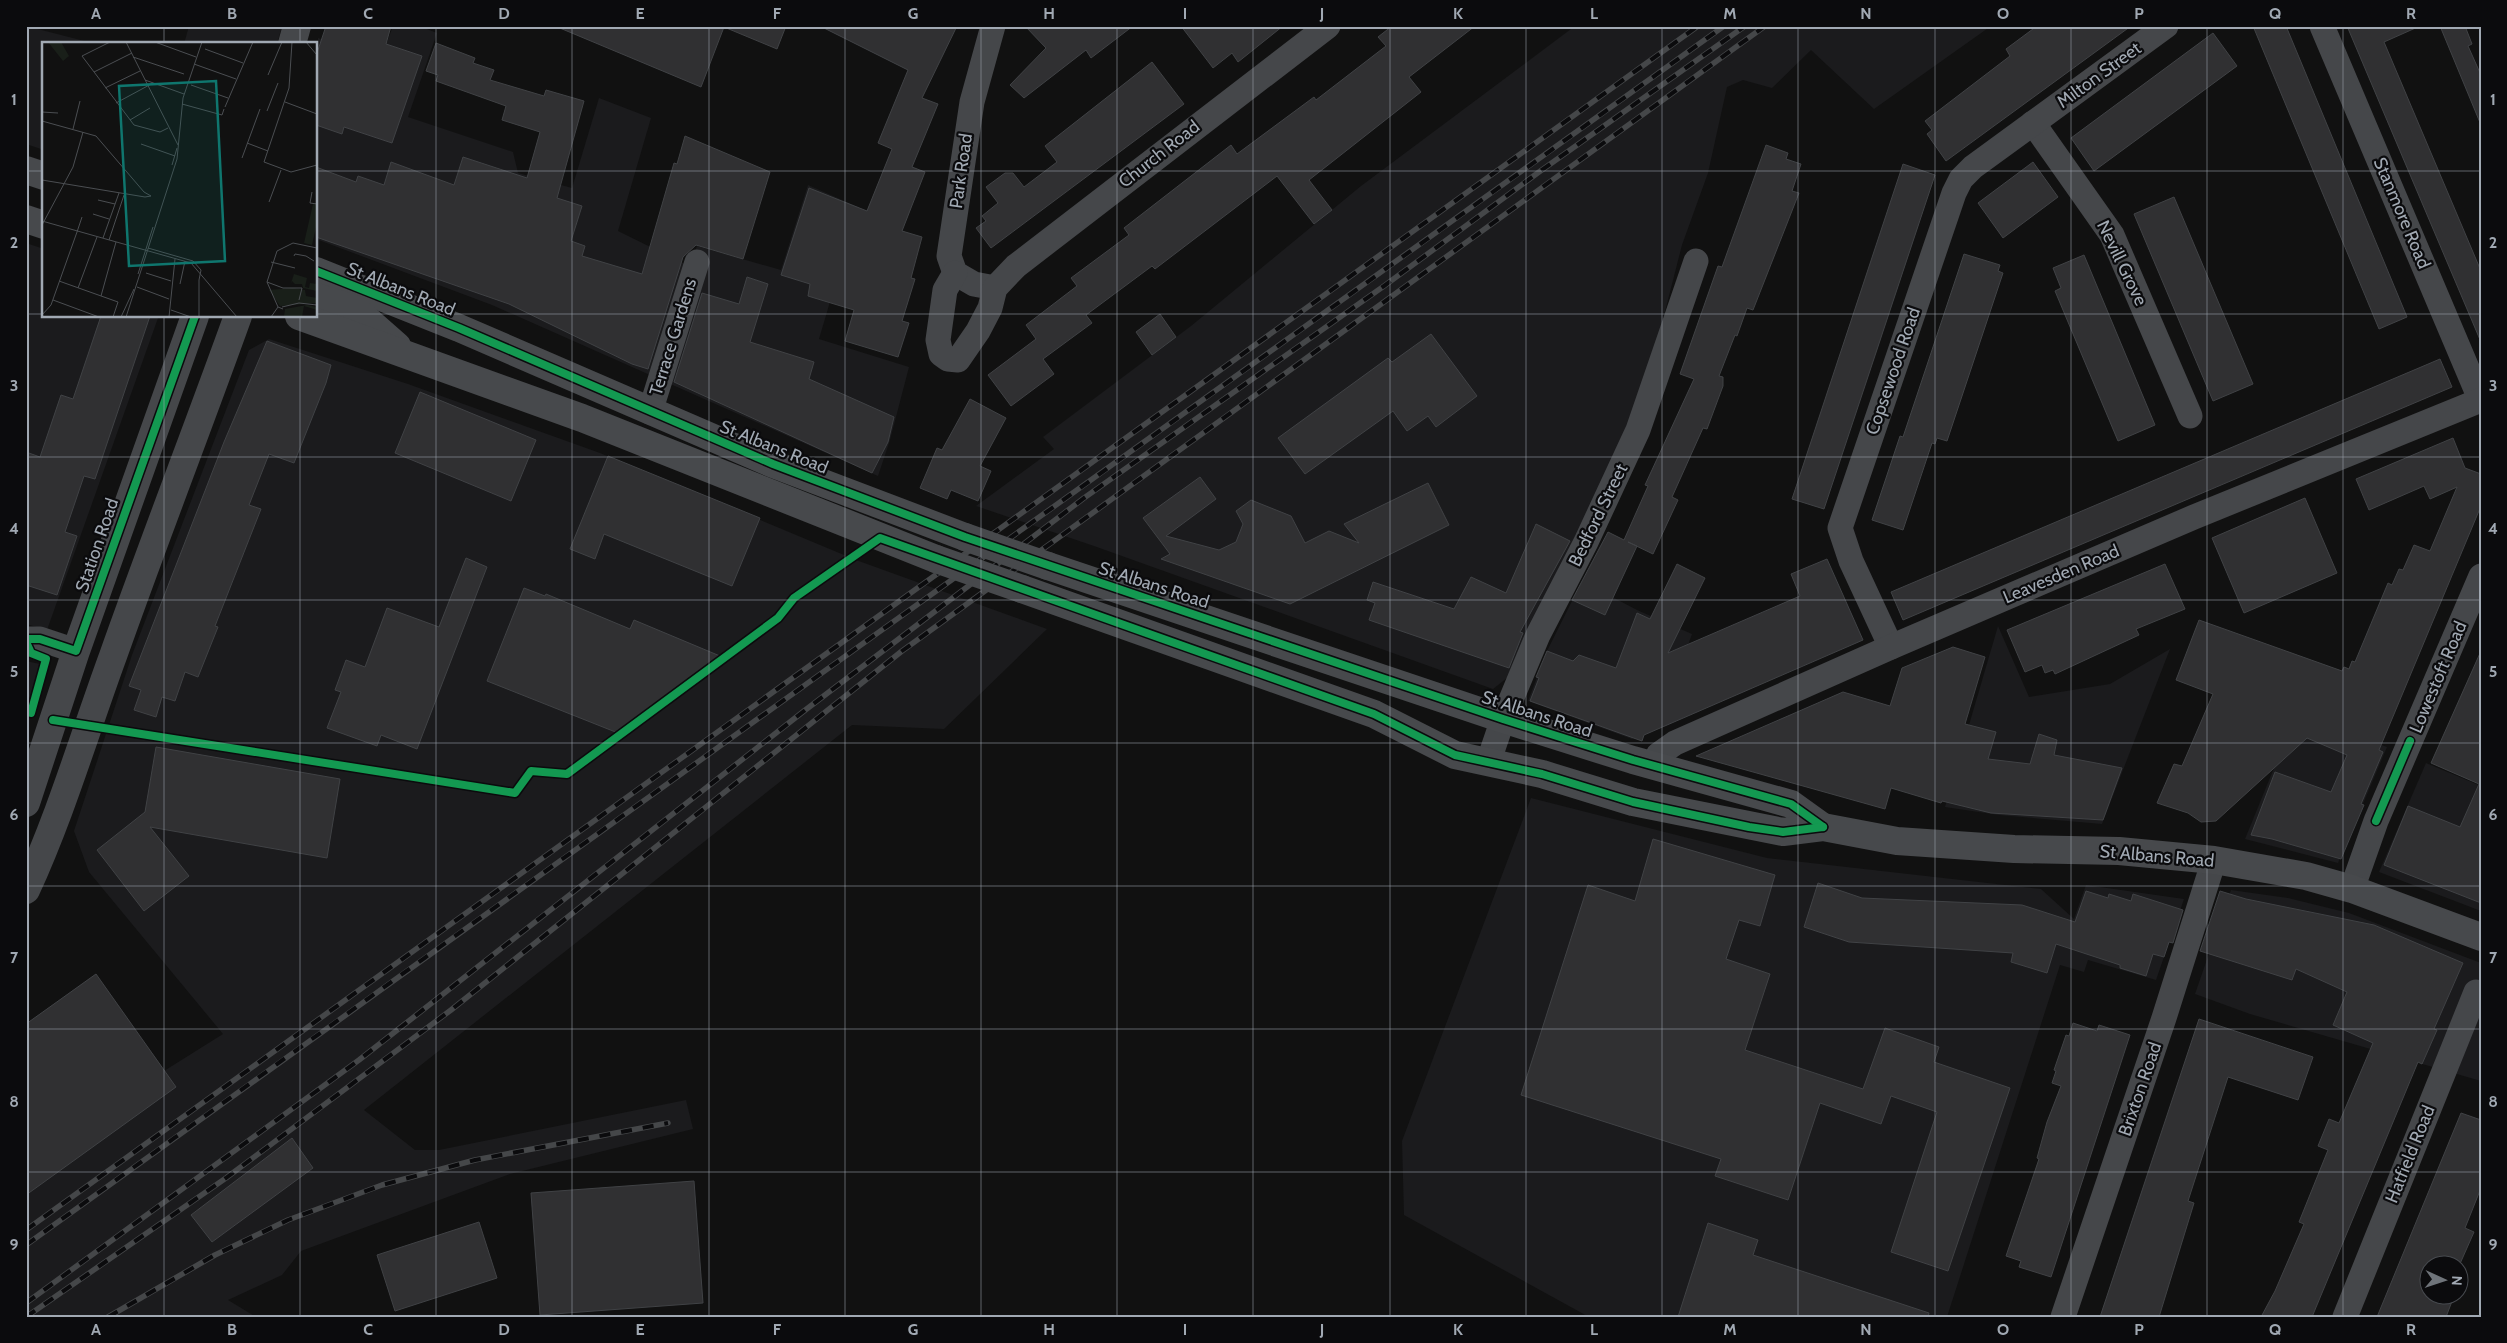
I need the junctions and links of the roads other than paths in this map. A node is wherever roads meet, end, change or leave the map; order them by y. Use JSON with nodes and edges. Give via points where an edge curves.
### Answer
{"nodes":[{"id":1,"x":297,"y":26,"type":"edge"},
{"id":2,"x":993,"y":26,"type":"edge"},
{"id":3,"x":1328,"y":26,"type":"edge"},
{"id":4,"x":2166,"y":26,"type":"edge"},
{"id":5,"x":2322,"y":26,"type":"edge"},
{"id":6,"x":293,"y":42,"type":"edge"},
{"id":7,"x":2032,"y":123,"type":"junction"},
{"id":8,"x":26,"y":170,"type":"edge"},
{"id":9,"x":42,"y":175,"type":"edge"},
{"id":10,"x":26,"y":218,"type":"edge"},
{"id":11,"x":42,"y":224,"type":"edge"},
{"id":12,"x":697,"y":262,"type":"dead end"},
{"id":13,"x":1696,"y":262,"type":"dead end"},
{"id":14,"x":318,"y":272,"type":"edge"},
{"id":15,"x":955,"y":273,"type":"junction"},
{"id":16,"x":995,"y":288,"type":"junction"},
{"id":17,"x":318,"y":297,"type":"edge"},
{"id":18,"x":194,"y":318,"type":"edge"},
{"id":19,"x":237,"y":318,"type":"edge"},
{"id":20,"x":305,"y":318,"type":"edge"},
{"id":21,"x":408,"y":355,"type":"junction"},
{"id":22,"x":2481,"y":401,"type":"edge"},
{"id":23,"x":650,"y":412,"type":"junction"},
{"id":24,"x":2190,"y":416,"type":"dead end"},
{"id":25,"x":2481,"y":576,"type":"edge"},
{"id":26,"x":26,"y":640,"type":"edge"},
{"id":27,"x":1891,"y":647,"type":"junction"},
{"id":28,"x":76,"y":651,"type":"junction"},
{"id":29,"x":1503,"y":719,"type":"junction"},
{"id":30,"x":1488,"y":763,"type":"junction"},
{"id":31,"x":1654,"y":766,"type":"junction"},
{"id":32,"x":28,"y":791,"type":"edge"},
{"id":33,"x":1670,"y":810,"type":"junction"},
{"id":34,"x":1823,"y":827,"type":"junction"},
{"id":35,"x":2214,"y":860,"type":"junction"},
{"id":36,"x":2352,"y":889,"type":"junction"},
{"id":37,"x":26,"y":890,"type":"edge"},
{"id":38,"x":2481,"y":937,"type":"edge"},
{"id":39,"x":2476,"y":992,"type":"dead end"},
{"id":40,"x":2063,"y":1317,"type":"edge"},
{"id":41,"x":2345,"y":1317,"type":"edge"}],
"edges":[{"from":1,"to":6,"type":"street"},
{"from":2,"to":15,"type":"street","name":"Park Road","via":[[970,112],[949,256]]},
{"from":3,"to":16,"type":"street","name":"Church Road","via":[[1024,259]]},
{"from":4,"to":7,"type":"street","name":"Milton Street"},
{"from":5,"to":22,"type":"street","name":"Stanmore Road"},
{"from":7,"to":24,"type":"street","name":"Nevill Grove","via":[[2112,235]]},
{"from":7,"to":27,"type":"street","name":"Copsewood Road","via":[[1960,179],[1842,518],[1843,540]]},
{"from":8,"to":9,"type":"main road"},
{"from":10,"to":11,"type":"main road"},
{"from":12,"to":23,"type":"street","name":"Terrace Gardens"},
{"from":13,"to":29,"type":"street","name":"Bedford Street","via":[[1638,430],[1538,635]]},
{"from":14,"to":23,"type":"main road","name":"St Albans Road","via":[[459,328]]},
{"from":15,"to":16,"type":"street","via":[[974,284]]},
{"from":15,"to":16,"type":"street","via":[[945,290],[938,340],[941,354],[948,359],[958,360],[978,331],[990,308]]},
{"from":17,"to":21,"type":"main road","via":[[355,309]]},
{"from":18,"to":28,"type":"street","name":"Station Road"},
{"from":19,"to":37,"type":"street","via":[[88,724],[64,801]]},
{"from":20,"to":21,"type":"main road","name":"St Albans Road"},
{"from":21,"to":30,"type":"main road","name":"St Albans Road","bridge":true,"via":[[582,418],[936,559],[1374,714],[1455,755]]},
{"from":22,"to":27,"type":"street","name":"Leavesden Road","via":[[2194,517]]},
{"from":23,"to":29,"type":"main road","name":"St Albans Road","bridge":true,"via":[[773,464],[965,537]]},
{"from":25,"to":36,"type":"street","name":"Lowestoft Road","via":[[2376,821]]},
{"from":26,"to":28,"type":"street","via":[[40,639]]},
{"from":27,"to":31,"type":"street","name":"Leavesden Road","via":[[1675,743],[1658,755]]},
{"from":28,"to":32,"type":"street","name":"Station Road"},
{"from":29,"to":30,"type":"street","name":"Bedford Street"},
{"from":29,"to":31,"type":"main road","name":"St Albans Road"},
{"from":30,"to":33,"type":"main road","name":"St Albans Road","via":[[1542,774]]},
{"from":31,"to":33,"type":"main road","via":[[1656,790]]},
{"from":31,"to":34,"type":"main road","name":"St Albans Road","via":[[1791,804]]},
{"from":33,"to":34,"type":"main road","name":"St Albans Road","via":[[1783,832]]},
{"from":34,"to":35,"type":"main road","name":"St Albans Road","via":[[1897,841],[2014,850],[2119,851]]},
{"from":35,"to":36,"type":"main road","name":"St Albans Road","via":[[2306,876]]},
{"from":35,"to":40,"type":"street","name":"Brixton Road"},
{"from":36,"to":38,"type":"main road","name":"St Albans Road"},
{"from":39,"to":41,"type":"street","name":"Hatfield Road"}]}
